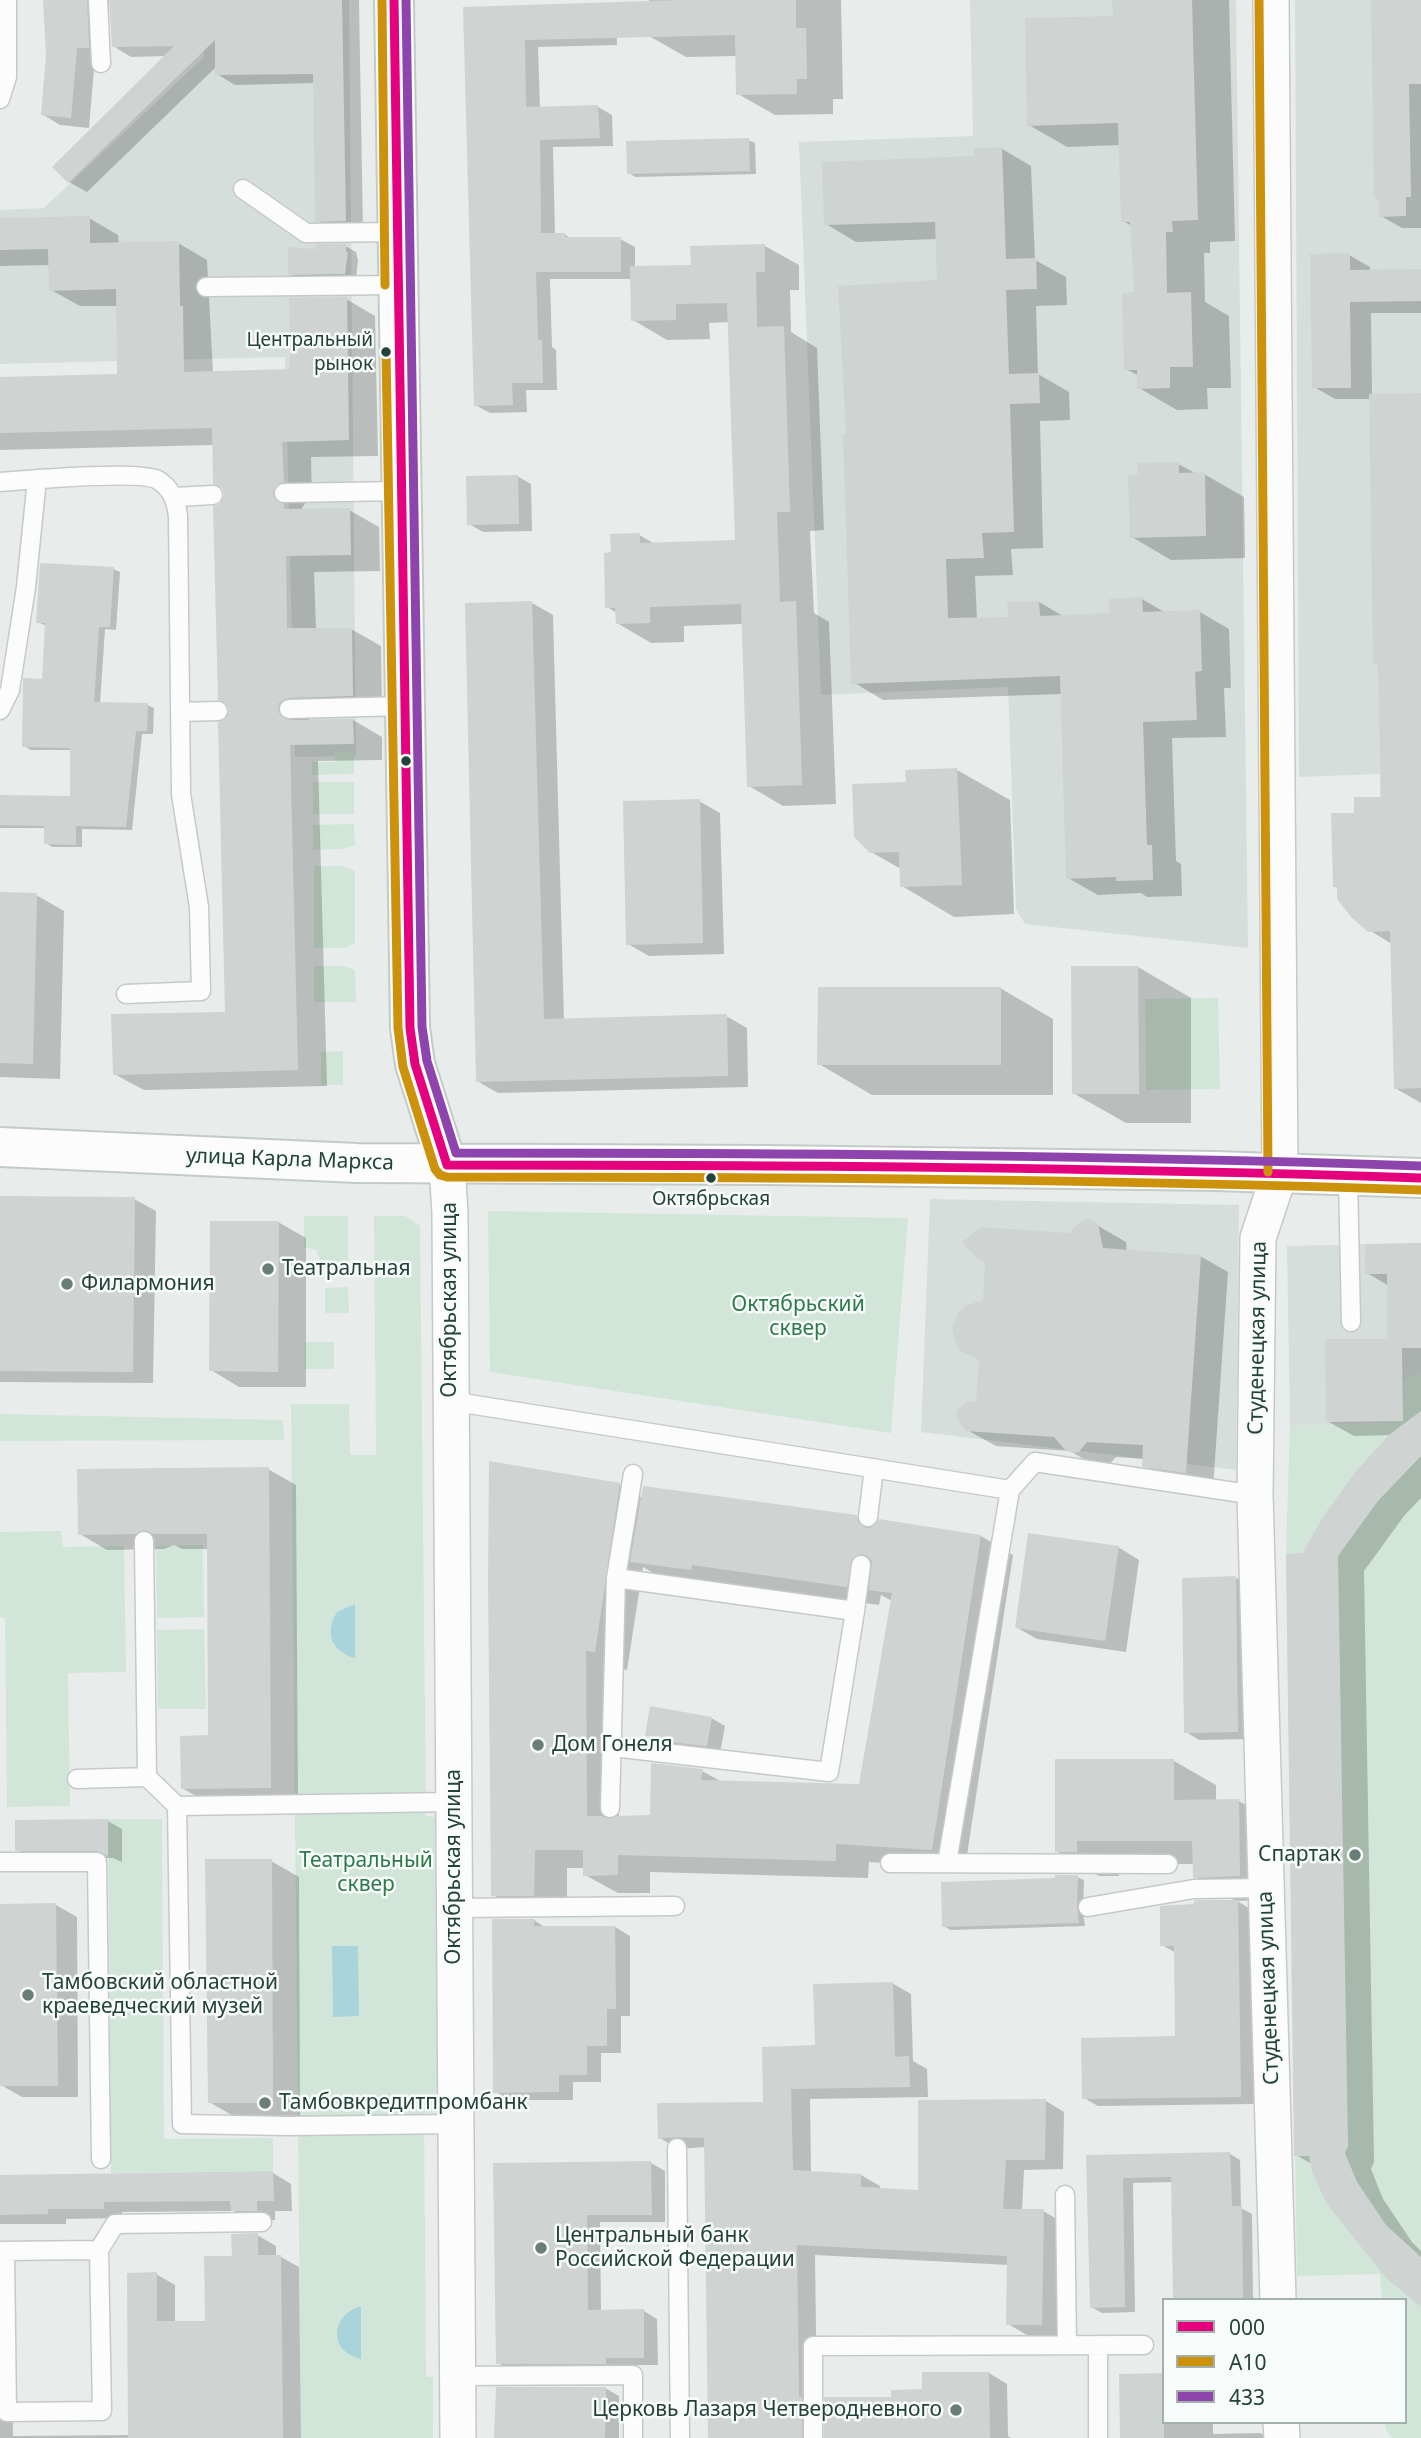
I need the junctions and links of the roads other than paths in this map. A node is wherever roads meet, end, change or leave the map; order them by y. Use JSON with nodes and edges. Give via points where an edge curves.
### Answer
{"nodes":[{"id":1,"x":7,"y":0,"type":"edge"},
{"id":2,"x":98,"y":0,"type":"edge"},
{"id":3,"x":394,"y":0,"type":"edge"},
{"id":4,"x":1271,"y":0,"type":"edge"},
{"id":5,"x":101,"y":63,"type":"dead end"},
{"id":6,"x":0,"y":99,"type":"edge"},
{"id":7,"x":243,"y":189,"type":"dead end"},
{"id":8,"x":396,"y":232,"type":"junction"},
{"id":9,"x":397,"y":285,"type":"junction"},
{"id":10,"x":206,"y":286,"type":"dead end"},
{"id":11,"x":37,"y":479,"type":"junction"},
{"id":12,"x":0,"y":482,"type":"edge"},
{"id":13,"x":401,"y":491,"type":"junction"},
{"id":14,"x":284,"y":493,"type":"dead end"},
{"id":15,"x":213,"y":495,"type":"dead end"},
{"id":16,"x":175,"y":497,"type":"junction"},
{"id":17,"x":404,"y":706,"type":"junction"},
{"id":18,"x":289,"y":709,"type":"dead end"},
{"id":19,"x":0,"y":710,"type":"edge"},
{"id":20,"x":218,"y":710,"type":"dead end"},
{"id":21,"x":180,"y":712,"type":"junction"},
{"id":22,"x":126,"y":994,"type":"dead end"},
{"id":23,"x":0,"y":1147,"type":"edge"},
{"id":24,"x":447,"y":1165,"type":"junction"},
{"id":25,"x":1280,"y":1172,"type":"junction"},
{"id":26,"x":1348,"y":1175,"type":"junction"},
{"id":27,"x":1421,"y":1178,"type":"edge"},
{"id":28,"x":1351,"y":1322,"type":"dead end"},
{"id":29,"x":450,"y":1401,"type":"junction"},
{"id":30,"x":874,"y":1468,"type":"junction"},
{"id":31,"x":633,"y":1474,"type":"dead end"},
{"id":32,"x":1010,"y":1490,"type":"junction"},
{"id":33,"x":1255,"y":1495,"type":"junction"},
{"id":34,"x":868,"y":1517,"type":"dead end"},
{"id":35,"x":144,"y":1541,"type":"dead end"},
{"id":36,"x":861,"y":1565,"type":"dead end"},
{"id":37,"x":616,"y":1578,"type":"junction"},
{"id":38,"x":855,"y":1611,"type":"junction"},
{"id":39,"x":612,"y":1747,"type":"junction"},
{"id":40,"x":147,"y":1777,"type":"junction"},
{"id":41,"x":77,"y":1779,"type":"dead end"},
{"id":42,"x":453,"y":1802,"type":"junction"},
{"id":43,"x":177,"y":1806,"type":"junction"},
{"id":44,"x":610,"y":1808,"type":"dead end"},
{"id":45,"x":0,"y":1862,"type":"edge"},
{"id":46,"x":890,"y":1863,"type":"dead end"},
{"id":47,"x":947,"y":1863,"type":"junction"},
{"id":48,"x":1168,"y":1864,"type":"dead end"},
{"id":49,"x":1266,"y":1888,"type":"junction"},
{"id":50,"x":675,"y":1906,"type":"dead end"},
{"id":51,"x":1088,"y":1907,"type":"dead end"},
{"id":52,"x":454,"y":1908,"type":"junction"},
{"id":53,"x":457,"y":2124,"type":"junction"},
{"id":54,"x":677,"y":2148,"type":"dead end"},
{"id":55,"x":101,"y":2159,"type":"dead end"},
{"id":56,"x":1065,"y":2195,"type":"dead end"},
{"id":57,"x":262,"y":2222,"type":"dead end"},
{"id":58,"x":99,"y":2250,"type":"junction"},
{"id":59,"x":2,"y":2251,"type":"edge"},
{"id":60,"x":1278,"y":2298,"type":"edge"},
{"id":61,"x":1067,"y":2345,"type":"junction"},
{"id":62,"x":1098,"y":2345,"type":"junction"},
{"id":63,"x":1144,"y":2345,"type":"dead end"},
{"id":64,"x":457,"y":2376,"type":"junction"},
{"id":65,"x":458,"y":2438,"type":"edge"},
{"id":66,"x":634,"y":2438,"type":"edge"},
{"id":67,"x":680,"y":2438,"type":"edge"},
{"id":68,"x":813,"y":2438,"type":"edge"},
{"id":69,"x":1098,"y":2438,"type":"edge"}],
"edges":[{"from":1,"to":6,"type":"lane","via":[[7,77]]},
{"from":2,"to":5,"type":"lane"},
{"from":3,"to":8,"type":"main road","name":"Октябрьская улица"},
{"from":4,"to":25,"type":"street","name":"Студенецкая улица"},
{"from":7,"to":8,"type":"lane","via":[[306,233]]},
{"from":8,"to":9,"type":"main road","name":"Октябрьская улица"},
{"from":9,"to":10,"type":"lane"},
{"from":9,"to":13,"type":"main road","name":"Октябрьская улица"},
{"from":11,"to":12,"type":"lane"},
{"from":11,"to":16,"type":"lane","via":[[133,475],[156,479]]},
{"from":11,"to":19,"type":"lane","via":[[10,690]]},
{"from":13,"to":14,"type":"lane"},
{"from":13,"to":17,"type":"main road","name":"Октябрьская улица"},
{"from":15,"to":16,"type":"lane"},
{"from":16,"to":21,"type":"lane"},
{"from":17,"to":18,"type":"lane"},
{"from":17,"to":24,"type":"main road","name":"Октябрьская улица","via":[[410,1028],[415,1064]]},
{"from":20,"to":21,"type":"lane"},
{"from":21,"to":22,"type":"lane","via":[[181,794],[200,907],[201,991]]},
{"from":23,"to":24,"type":"main road","name":"улица Карла Маркса"},
{"from":24,"to":25,"type":"main road","name":"улица Карла Маркса"},
{"from":24,"to":29,"type":"street","name":"Октябрьская улица"},
{"from":25,"to":26,"type":"main road","name":"улица Карла Маркса"},
{"from":25,"to":33,"type":"street","name":"Студенецкая улица","via":[[1258,1238]]},
{"from":26,"to":27,"type":"main road","name":"улица Карла Маркса"},
{"from":26,"to":28,"type":"lane"},
{"from":29,"to":30,"type":"lane"},
{"from":29,"to":42,"type":"street","name":"Октябрьская улица"},
{"from":30,"to":32,"type":"lane"},
{"from":30,"to":34,"type":"lane"},
{"from":31,"to":37,"type":"lane"},
{"from":32,"to":33,"type":"lane","via":[[1035,1462]]},
{"from":32,"to":47,"type":"lane"},
{"from":33,"to":49,"type":"street","name":"Студенецкая улица"},
{"from":35,"to":40,"type":"lane"},
{"from":36,"to":38,"type":"lane"},
{"from":37,"to":38,"type":"lane"},
{"from":37,"to":39,"type":"lane"},
{"from":38,"to":39,"type":"lane","via":[[830,1772]]},
{"from":39,"to":44,"type":"lane"},
{"from":40,"to":41,"type":"lane"},
{"from":40,"to":43,"type":"lane"},
{"from":42,"to":43,"type":"lane"},
{"from":42,"to":52,"type":"street","name":"Октябрьская улица"},
{"from":43,"to":53,"type":"lane","via":[[181,2124]]},
{"from":45,"to":55,"type":"lane","via":[[97,1862]]},
{"from":46,"to":47,"type":"lane"},
{"from":47,"to":48,"type":"lane"},
{"from":49,"to":51,"type":"lane","via":[[1194,1889]]},
{"from":49,"to":60,"type":"street","name":"Студенецкая улица"},
{"from":50,"to":52,"type":"lane"},
{"from":52,"to":53,"type":"street","name":"Октябрьская улица"},
{"from":53,"to":64,"type":"street","name":"Октябрьская улица"},
{"from":54,"to":67,"type":"lane"},
{"from":56,"to":61,"type":"lane"},
{"from":57,"to":58,"type":"lane","via":[[115,2224]]},
{"from":58,"to":59,"type":"lane"},
{"from":58,"to":59,"type":"lane","via":[[102,2411],[8,2412]]},
{"from":61,"to":62,"type":"lane"},
{"from":61,"to":68,"type":"lane","via":[[813,2346]]},
{"from":62,"to":63,"type":"lane"},
{"from":62,"to":69,"type":"lane"},
{"from":64,"to":65,"type":"street","name":"Октябрьская улица"},
{"from":64,"to":66,"type":"lane","via":[[633,2375]]}]}
